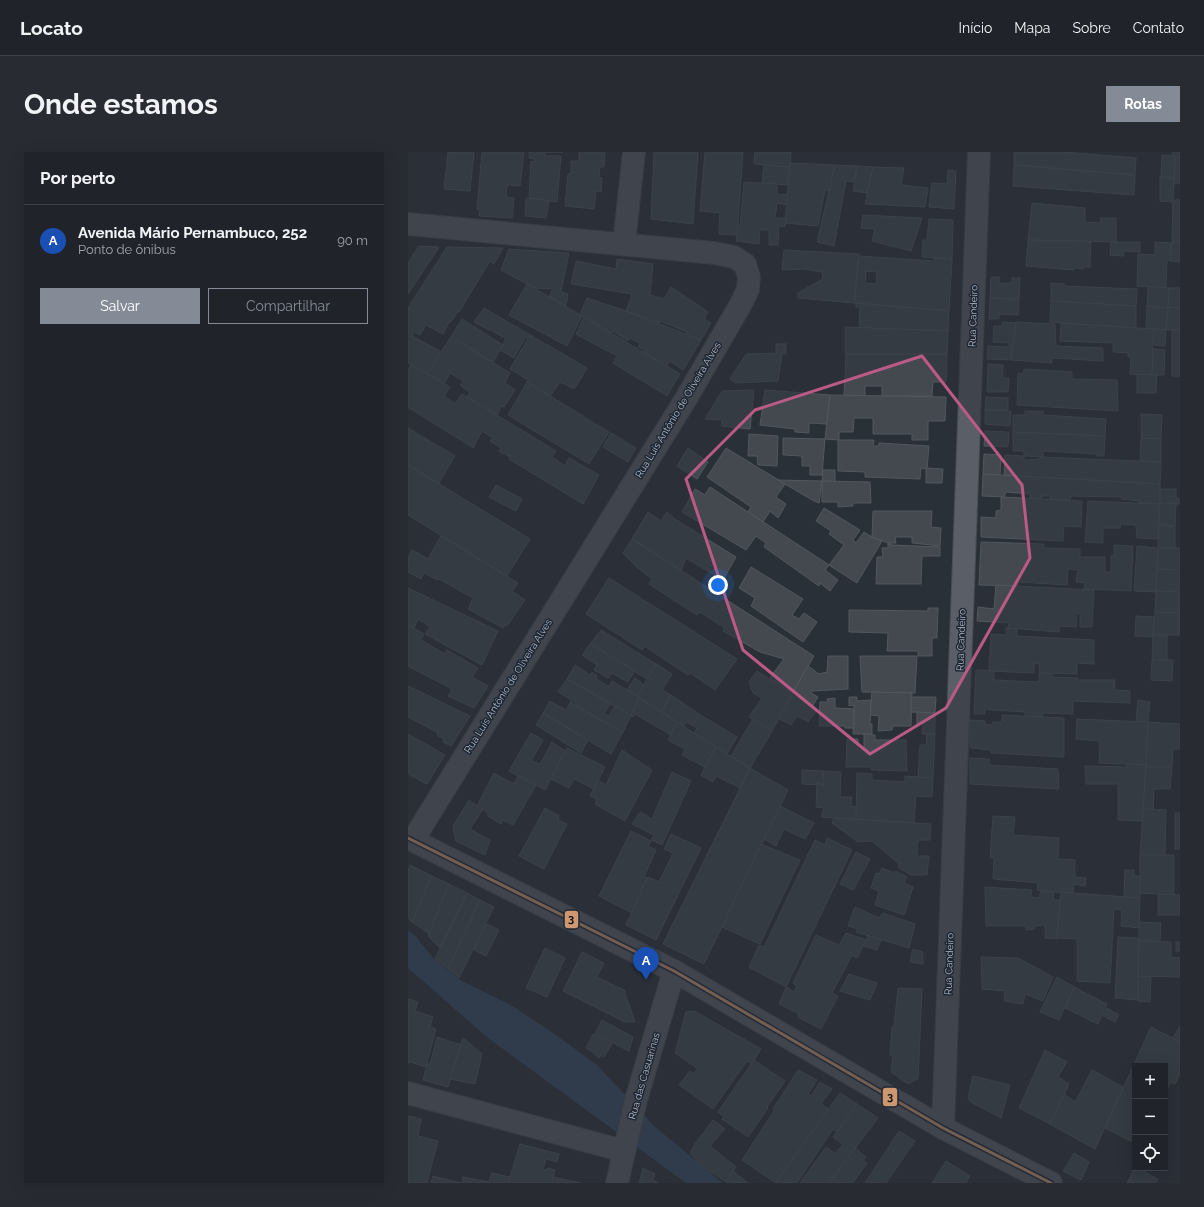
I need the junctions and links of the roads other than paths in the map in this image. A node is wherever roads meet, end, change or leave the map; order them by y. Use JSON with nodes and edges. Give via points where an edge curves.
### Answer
{"nodes":[{"id":1,"x":634,"y":152,"type":"edge"},
{"id":2,"x":979,"y":152,"type":"edge"},
{"id":3,"x":408,"y":224,"type":"edge"},
{"id":4,"x":624,"y":244,"type":"junction"},
{"id":5,"x":410,"y":839,"type":"edge"},
{"id":6,"x":674,"y":971,"type":"junction"},
{"id":7,"x":408,"y":1093,"type":"edge"},
{"id":8,"x":943,"y":1128,"type":"junction"},
{"id":9,"x":625,"y":1147,"type":"junction"},
{"id":10,"x":617,"y":1183,"type":"edge"},
{"id":11,"x":1051,"y":1183,"type":"edge"}],
"edges":[{"from":1,"to":4,"type":"street"},
{"from":2,"to":8,"type":"street","name":"Rua Candeiro"},
{"from":3,"to":4,"type":"street","name":"Rua Luís Antônio de Oliveira Alves"},
{"from":4,"to":5,"type":"street","name":"Rua Luís Antônio de Oliveira Alves","via":[[734,257],[745,264],[749,277],[748,289],[687,397]]},
{"from":5,"to":6,"type":"street"},
{"from":6,"to":8,"type":"street"},
{"from":6,"to":9,"type":"street","name":"Rua das Casuarinas","via":[[636,1100]]},
{"from":7,"to":9,"type":"street"},
{"from":8,"to":11,"type":"street"},
{"from":9,"to":10,"type":"street","name":"Rua das Casuarinas"}]}
